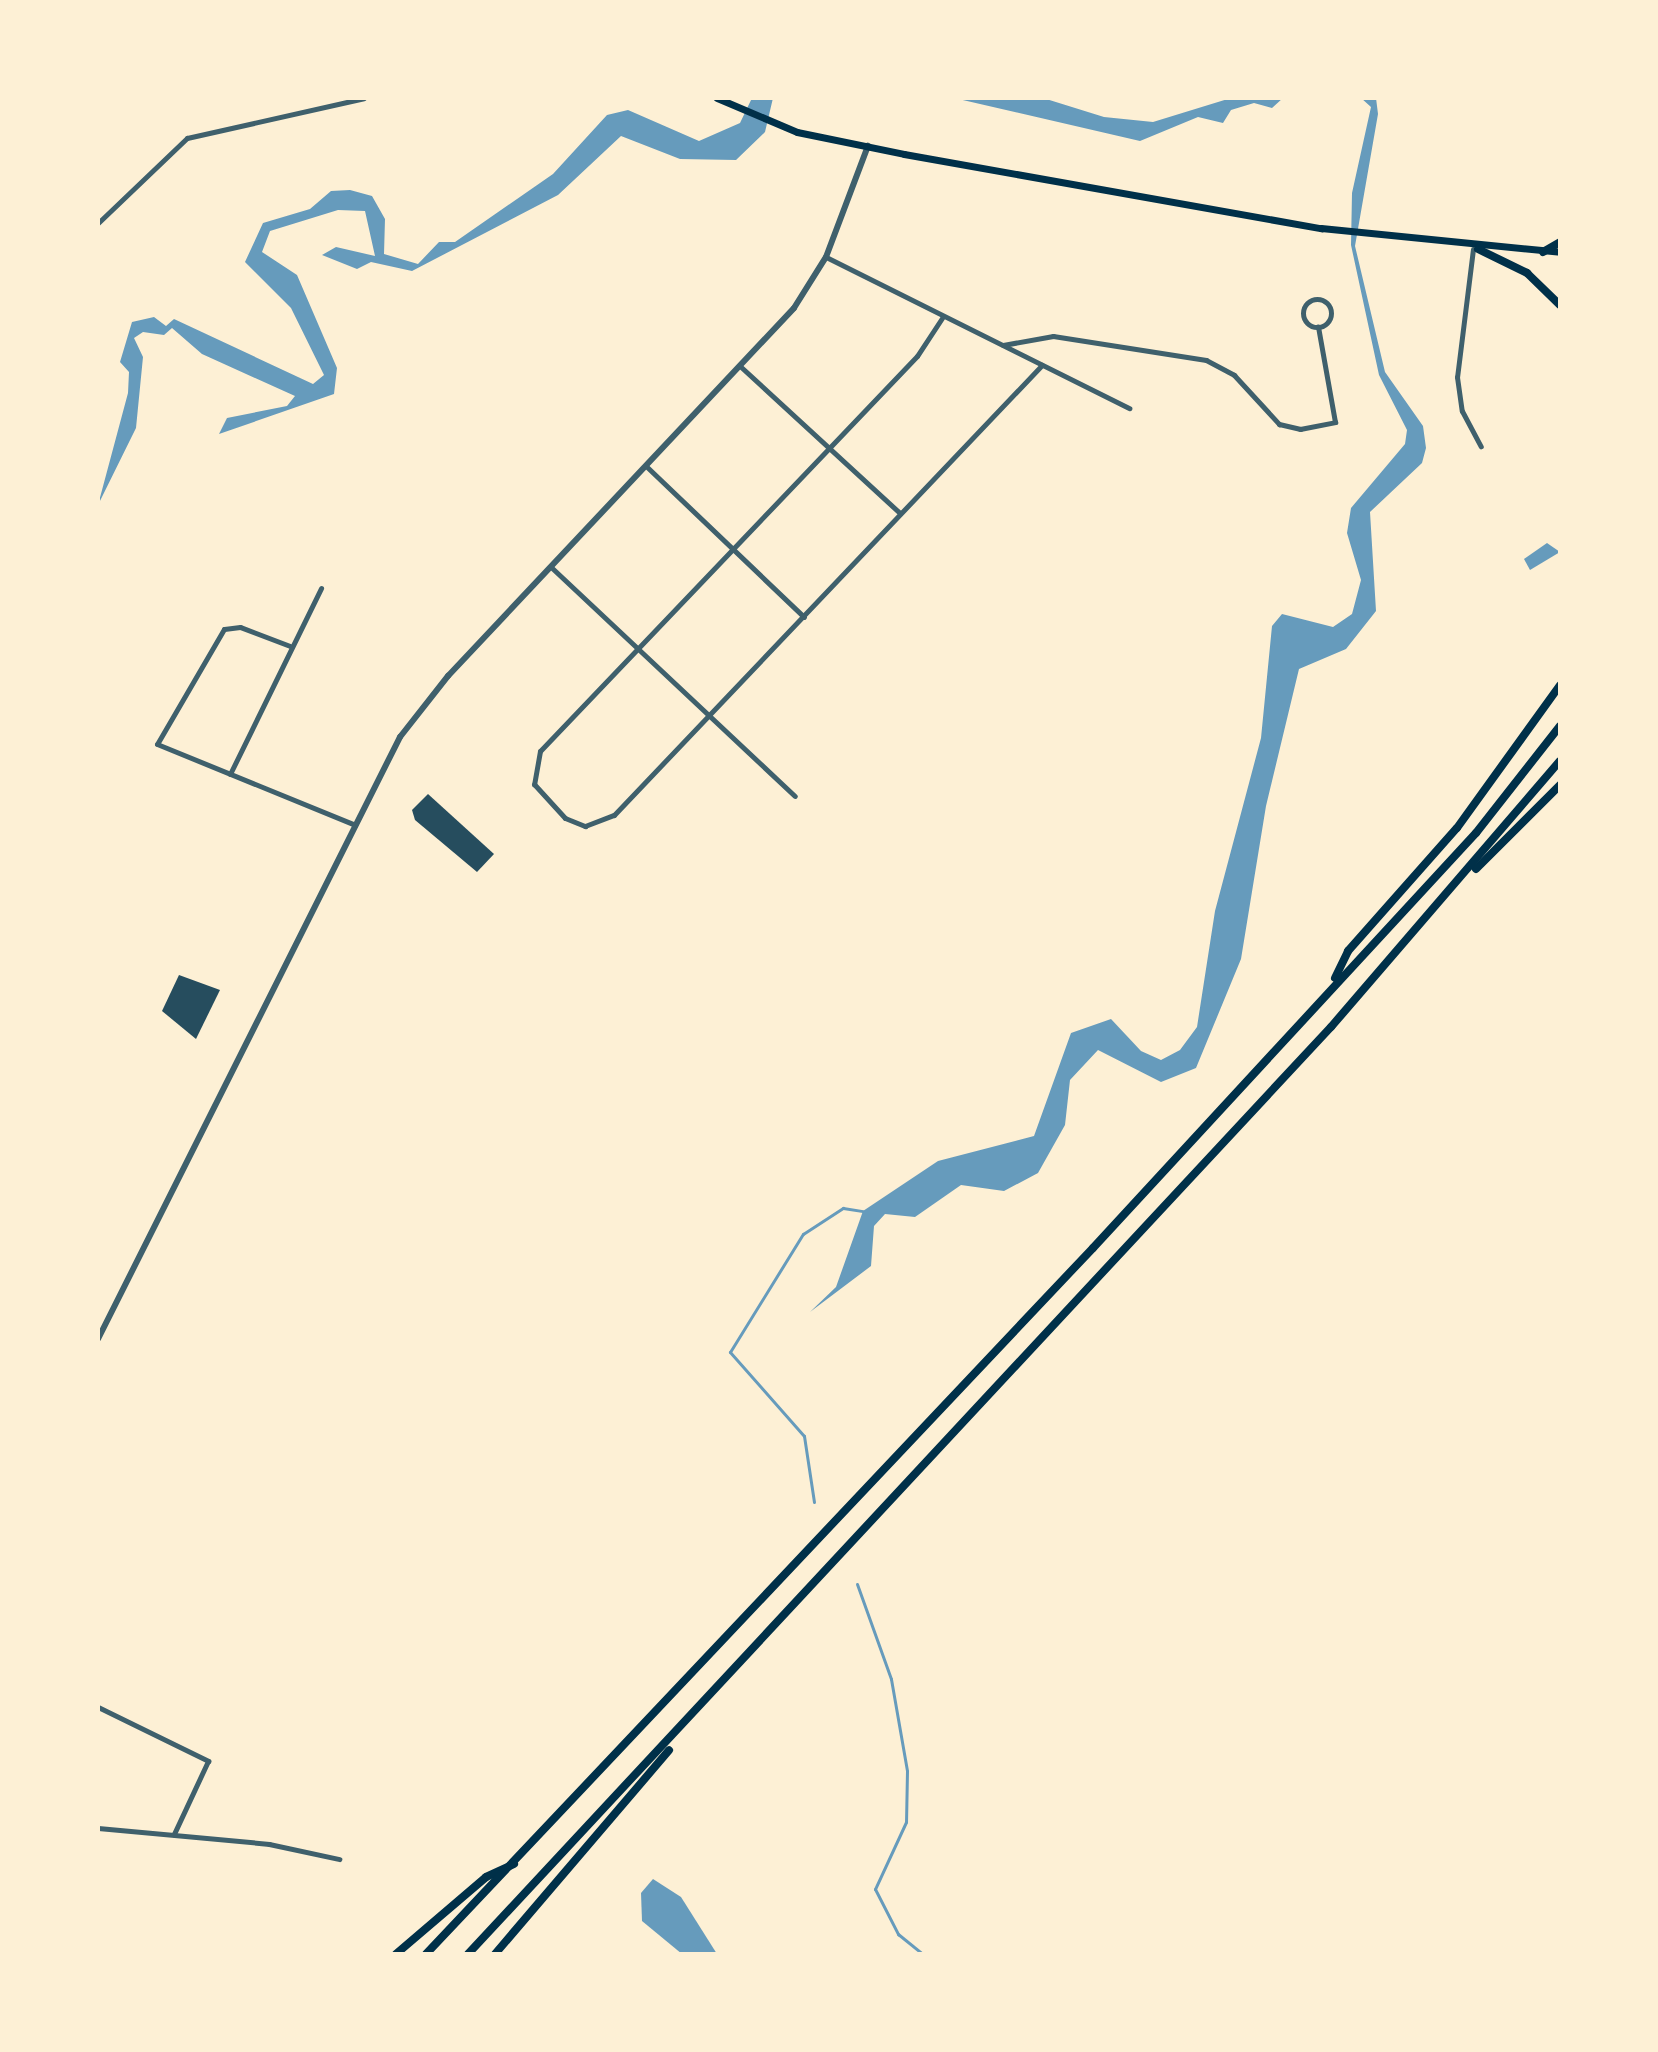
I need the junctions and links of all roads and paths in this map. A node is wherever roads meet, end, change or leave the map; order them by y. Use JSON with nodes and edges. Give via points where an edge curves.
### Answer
{"nodes":[{"id":1,"x":364,"y":98,"type":"edge"},
{"id":2,"x":717,"y":98,"type":"edge"},
{"id":3,"x":868,"y":146,"type":"junction"},
{"id":4,"x":98,"y":223,"type":"edge"},
{"id":5,"x":1560,"y":242,"type":"edge"},
{"id":6,"x":1475,"y":249,"type":"junction"},
{"id":7,"x":1543,"y":252,"type":"junction"},
{"id":8,"x":1560,"y":252,"type":"edge"},
{"id":9,"x":826,"y":257,"type":"junction"},
{"id":10,"x":1560,"y":305,"type":"edge"},
{"id":11,"x":942,"y":318,"type":"junction"},
{"id":12,"x":1318,"y":327,"type":"junction"},
{"id":13,"x":1003,"y":345,"type":"junction"},
{"id":14,"x":1042,"y":365,"type":"junction"},
{"id":15,"x":741,"y":367,"type":"junction"},
{"id":16,"x":1129,"y":408,"type":"dead end"},
{"id":17,"x":828,"y":446,"type":"junction"},
{"id":18,"x":1481,"y":446,"type":"dead end"},
{"id":19,"x":647,"y":467,"type":"junction"},
{"id":20,"x":900,"y":513,"type":"junction"},
{"id":21,"x":732,"y":548,"type":"junction"},
{"id":22,"x":552,"y":568,"type":"junction"},
{"id":23,"x":321,"y":588,"type":"dead end"},
{"id":24,"x":804,"y":617,"type":"junction"},
{"id":25,"x":290,"y":646,"type":"junction"},
{"id":26,"x":637,"y":646,"type":"junction"},
{"id":27,"x":1560,"y":685,"type":"edge"},
{"id":28,"x":709,"y":714,"type":"junction"},
{"id":29,"x":1560,"y":726,"type":"edge"},
{"id":30,"x":1560,"y":761,"type":"edge"},
{"id":31,"x":230,"y":774,"type":"junction"},
{"id":32,"x":1560,"y":785,"type":"edge"},
{"id":33,"x":795,"y":796,"type":"dead end"},
{"id":34,"x":355,"y":825,"type":"junction"},
{"id":35,"x":1463,"y":880,"type":"junction"},
{"id":36,"x":1332,"y":984,"type":"junction"},
{"id":37,"x":98,"y":1339,"type":"edge"},
{"id":38,"x":98,"y":1707,"type":"edge"},
{"id":39,"x":688,"y":1723,"type":"junction"},
{"id":40,"x":98,"y":1828,"type":"edge"},
{"id":41,"x":174,"y":1834,"type":"junction"},
{"id":42,"x":339,"y":1859,"type":"dead end"},
{"id":43,"x":522,"y":1860,"type":"junction"},
{"id":44,"x":396,"y":1954,"type":"edge"},
{"id":45,"x":426,"y":1954,"type":"edge"},
{"id":46,"x":468,"y":1954,"type":"edge"},
{"id":47,"x":495,"y":1954,"type":"edge"}],
"edges":[{"from":1,"to":4,"type":"street","via":[[187,138]]},
{"from":2,"to":3,"type":"main road","via":[[770,122]]},
{"from":3,"to":6,"type":"main road","via":[[1345,232]]},
{"from":3,"to":9,"type":"street"},
{"from":5,"to":7,"type":"highway"},
{"from":6,"to":7,"type":"main road"},
{"from":6,"to":10,"type":"highway","via":[[1538,280]]},
{"from":6,"to":18,"type":"street","via":[[1457,377],[1462,411]]},
{"from":7,"to":8,"type":"main road"},
{"from":9,"to":11,"type":"street"},
{"from":9,"to":15,"type":"street"},
{"from":11,"to":13,"type":"street"},
{"from":11,"to":17,"type":"street","via":[[917,356]]},
{"from":12,"to":12,"type":"street","via":[[1331,311],[1315,299],[1303,312]]},
{"from":12,"to":13,"type":"street","via":[[1335,422],[1300,429],[1279,424],[1234,375],[1206,360],[1053,336]]},
{"from":13,"to":14,"type":"street"},
{"from":14,"to":16,"type":"street"},
{"from":14,"to":20,"type":"street"},
{"from":15,"to":17,"type":"street"},
{"from":15,"to":19,"type":"street"},
{"from":17,"to":20,"type":"street"},
{"from":17,"to":21,"type":"street"},
{"from":19,"to":21,"type":"street"},
{"from":19,"to":22,"type":"street"},
{"from":20,"to":24,"type":"street"},
{"from":21,"to":24,"type":"street"},
{"from":21,"to":26,"type":"street"},
{"from":22,"to":26,"type":"street"},
{"from":22,"to":34,"type":"street","via":[[413,718]]},
{"from":23,"to":25,"type":"street"},
{"from":24,"to":28,"type":"street"},
{"from":25,"to":31,"type":"street"},
{"from":25,"to":31,"type":"street","via":[[240,627],[224,629],[157,744]]},
{"from":26,"to":28,"type":"street"},
{"from":26,"to":28,"type":"street","via":[[533,764],[534,784],[557,812],[585,826],[606,821]]},
{"from":27,"to":36,"type":"highway","via":[[1457,828],[1348,951]]},
{"from":28,"to":33,"type":"street"},
{"from":29,"to":36,"type":"highway","via":[[1476,833]]},
{"from":30,"to":35,"type":"highway"},
{"from":31,"to":34,"type":"street"},
{"from":32,"to":35,"type":"highway"},
{"from":34,"to":37,"type":"street"},
{"from":35,"to":39,"type":"highway"},
{"from":36,"to":43,"type":"highway"},
{"from":38,"to":41,"type":"street","via":[[208,1761]]},
{"from":39,"to":46,"type":"highway"},
{"from":39,"to":47,"type":"highway","via":[[649,1779]]},
{"from":40,"to":41,"type":"street"},
{"from":41,"to":42,"type":"street"},
{"from":43,"to":44,"type":"highway","via":[[486,1877]]},
{"from":43,"to":45,"type":"highway"}]}
